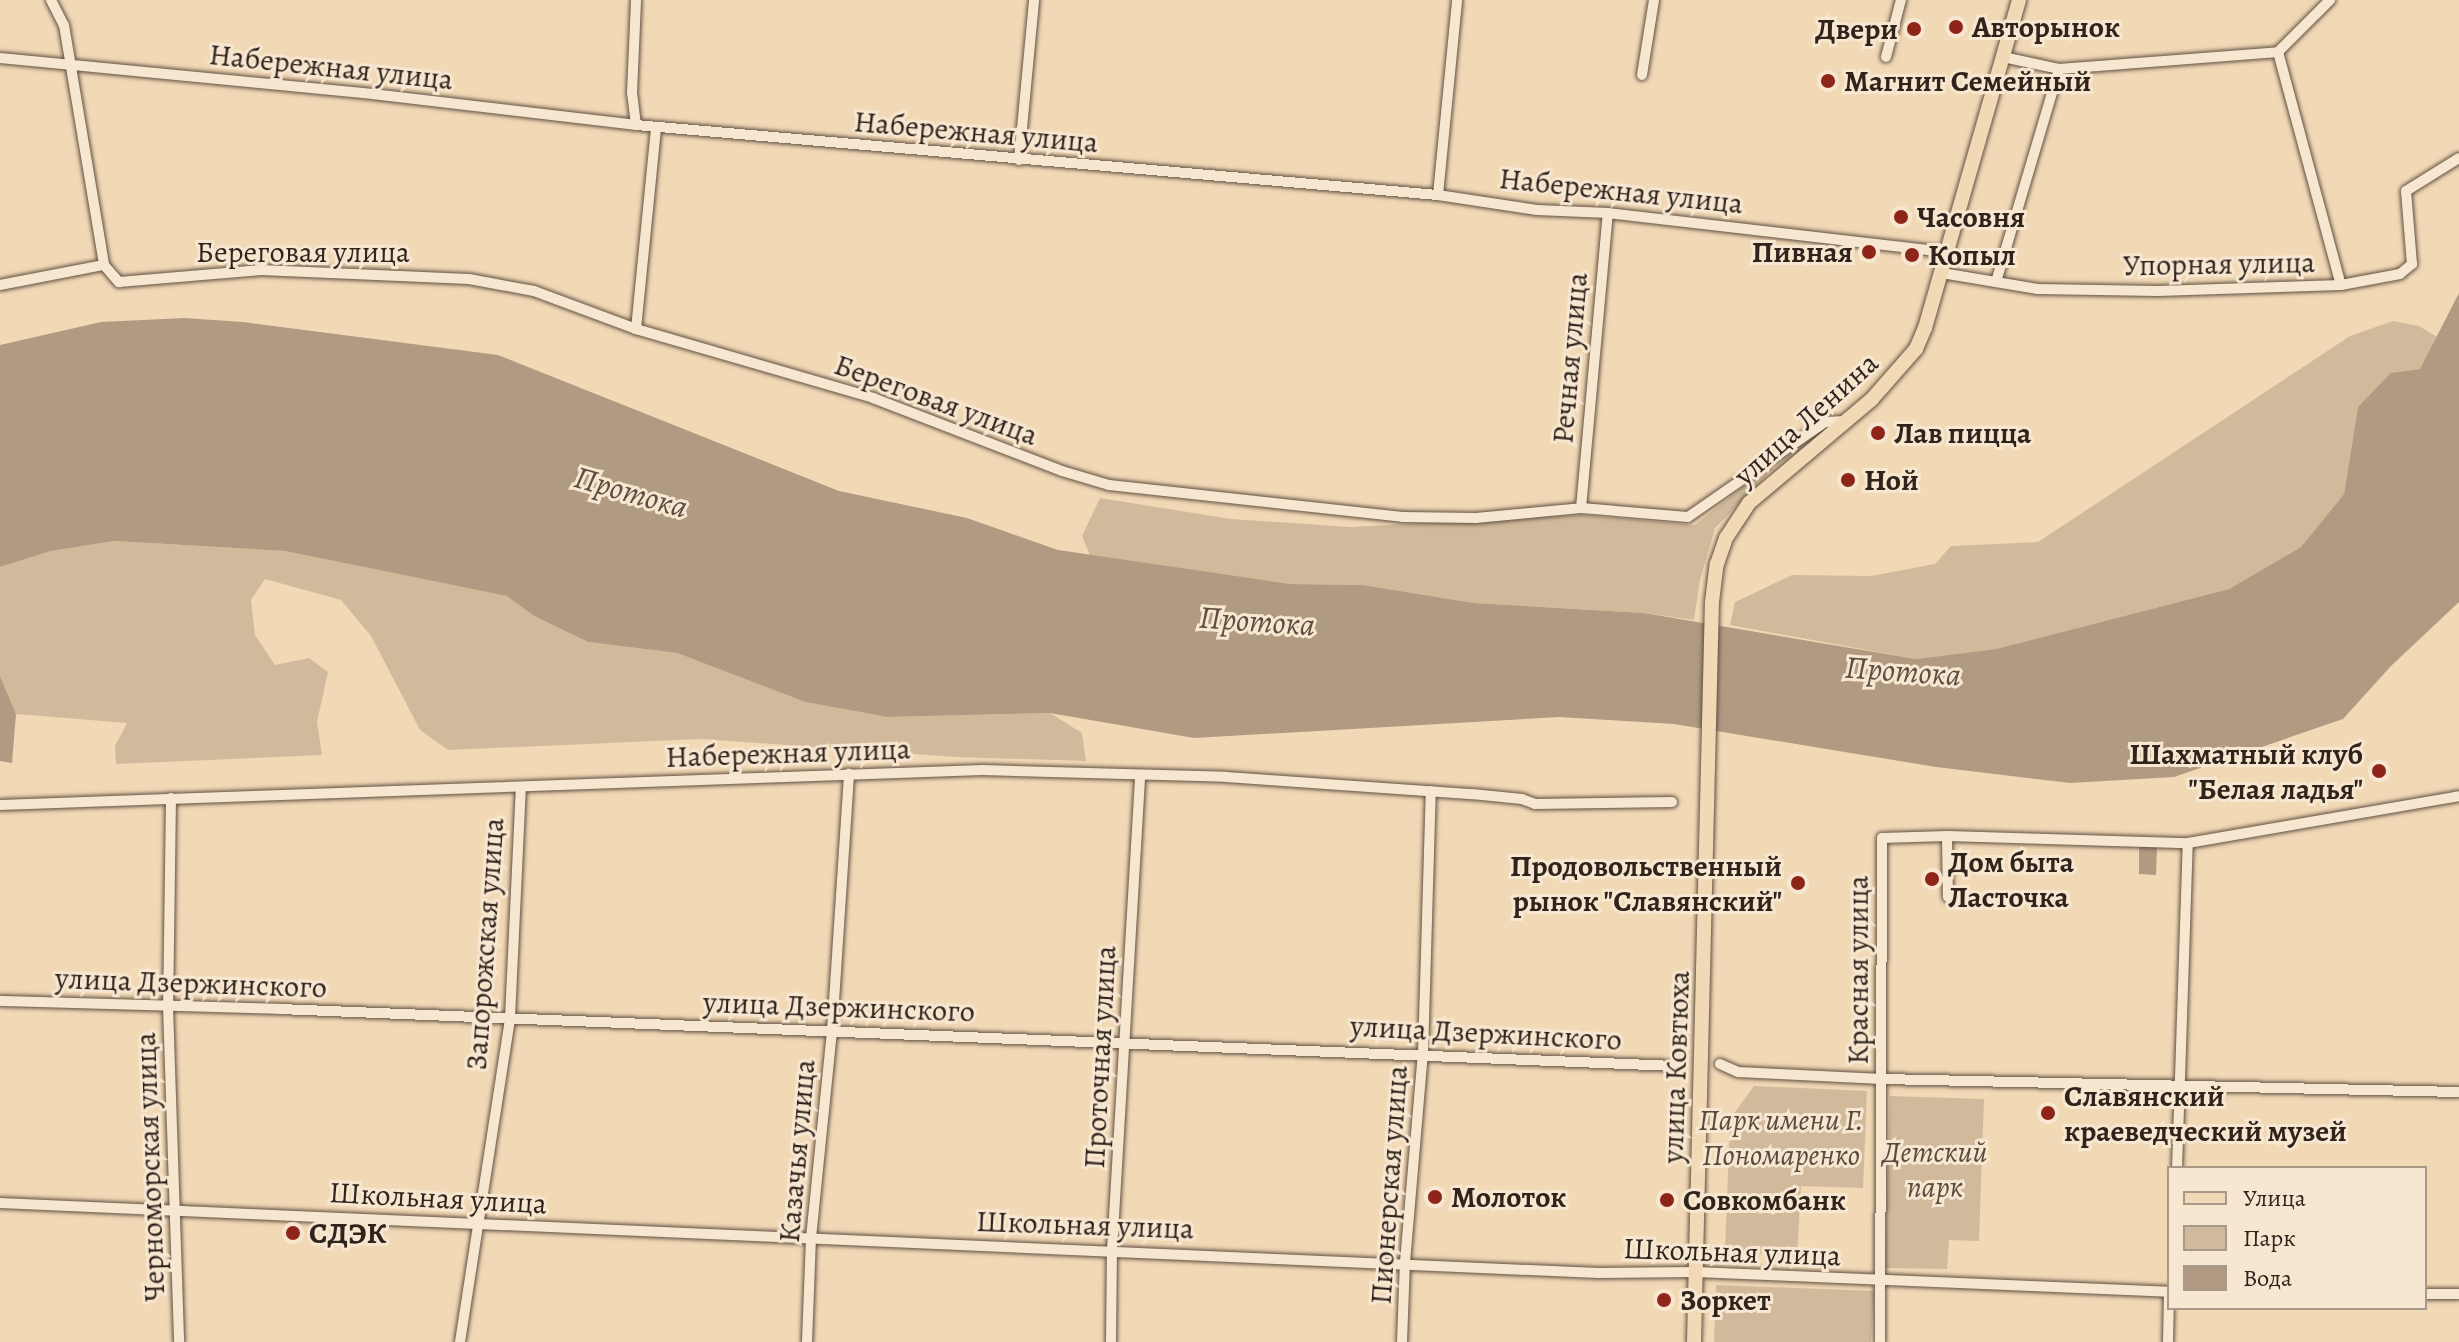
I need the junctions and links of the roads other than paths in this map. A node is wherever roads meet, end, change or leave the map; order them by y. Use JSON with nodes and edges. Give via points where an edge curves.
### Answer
{"nodes":[{"id":1,"x":51,"y":0,"type":"edge"},
{"id":2,"x":636,"y":0,"type":"edge"},
{"id":3,"x":1034,"y":0,"type":"edge"},
{"id":4,"x":1457,"y":0,"type":"edge"},
{"id":5,"x":1654,"y":0,"type":"edge"},
{"id":6,"x":1901,"y":0,"type":"edge"},
{"id":7,"x":2019,"y":0,"type":"edge"},
{"id":8,"x":2330,"y":0,"type":"edge"},
{"id":9,"x":2278,"y":52,"type":"junction"},
{"id":10,"x":1886,"y":57,"type":"dead end"},
{"id":11,"x":2003,"y":57,"type":"junction"},
{"id":12,"x":0,"y":58,"type":"edge"},
{"id":13,"x":72,"y":67,"type":"junction"},
{"id":14,"x":2059,"y":69,"type":"junction"},
{"id":15,"x":1642,"y":75,"type":"dead end"},
{"id":16,"x":636,"y":125,"type":"junction"},
{"id":17,"x":656,"y":127,"type":"junction"},
{"id":18,"x":2459,"y":158,"type":"edge"},
{"id":19,"x":1019,"y":160,"type":"junction"},
{"id":20,"x":1438,"y":195,"type":"junction"},
{"id":21,"x":1608,"y":213,"type":"junction"},
{"id":22,"x":1947,"y":252,"type":"junction"},
{"id":23,"x":104,"y":265,"type":"junction"},
{"id":24,"x":1942,"y":273,"type":"junction"},
{"id":25,"x":1996,"y":282,"type":"junction"},
{"id":26,"x":0,"y":285,"type":"edge"},
{"id":27,"x":2341,"y":285,"type":"junction"},
{"id":28,"x":636,"y":329,"type":"junction"},
{"id":29,"x":1847,"y":421,"type":"junction"},
{"id":30,"x":1581,"y":508,"type":"junction"},
{"id":31,"x":849,"y":774,"type":"junction"},
{"id":32,"x":1140,"y":775,"type":"junction"},
{"id":33,"x":521,"y":787,"type":"junction"},
{"id":34,"x":1431,"y":791,"type":"junction"},
{"id":35,"x":1707,"y":793,"type":"joint"},
{"id":36,"x":2459,"y":796,"type":"edge"},
{"id":37,"x":171,"y":798,"type":"junction"},
{"id":38,"x":1672,"y":802,"type":"dead end"},
{"id":39,"x":0,"y":805,"type":"edge"},
{"id":40,"x":1947,"y":836,"type":"junction"},
{"id":41,"x":2188,"y":843,"type":"junction"},
{"id":42,"x":1948,"y":897,"type":"dead end"},
{"id":43,"x":0,"y":1001,"type":"edge"},
{"id":44,"x":168,"y":1007,"type":"junction"},
{"id":45,"x":510,"y":1018,"type":"junction"},
{"id":46,"x":832,"y":1031,"type":"junction"},
{"id":47,"x":1125,"y":1042,"type":"junction"},
{"id":48,"x":1423,"y":1054,"type":"junction"},
{"id":49,"x":1720,"y":1064,"type":"dead end"},
{"id":50,"x":1676,"y":1066,"type":"dead end"},
{"id":51,"x":1882,"y":1079,"type":"junction"},
{"id":52,"x":2182,"y":1085,"type":"junction"},
{"id":53,"x":2459,"y":1092,"type":"edge"},
{"id":54,"x":2177,"y":1166,"type":"edge"},
{"id":55,"x":0,"y":1203,"type":"edge"},
{"id":56,"x":174,"y":1208,"type":"junction"},
{"id":57,"x":476,"y":1224,"type":"junction"},
{"id":58,"x":811,"y":1238,"type":"junction"},
{"id":59,"x":1112,"y":1250,"type":"junction"},
{"id":60,"x":1405,"y":1262,"type":"junction"},
{"id":61,"x":1696,"y":1272,"type":"junction"},
{"id":62,"x":1882,"y":1280,"type":"junction"},
{"id":63,"x":2167,"y":1293,"type":"edge"},
{"id":64,"x":2427,"y":1294,"type":"edge"},
{"id":65,"x":2459,"y":1294,"type":"edge"},
{"id":66,"x":2169,"y":1310,"type":"edge"},
{"id":67,"x":179,"y":1342,"type":"edge"},
{"id":68,"x":460,"y":1342,"type":"edge"},
{"id":69,"x":807,"y":1342,"type":"edge"},
{"id":70,"x":1111,"y":1342,"type":"edge"},
{"id":71,"x":1402,"y":1342,"type":"edge"},
{"id":72,"x":1694,"y":1342,"type":"edge"},
{"id":73,"x":1880,"y":1342,"type":"edge"},
{"id":74,"x":2168,"y":1342,"type":"edge"}],
"edges":[{"from":1,"to":13,"type":"street","via":[[64,25]]},
{"from":2,"to":16,"type":"street"},
{"from":3,"to":19,"type":"street"},
{"from":4,"to":20,"type":"street"},
{"from":5,"to":15,"type":"street"},
{"from":6,"to":10,"type":"street"},
{"from":7,"to":11,"type":"main road","name":"улица Ленина"},
{"from":8,"to":9,"type":"street"},
{"from":9,"to":14,"type":"street"},
{"from":9,"to":27,"type":"street"},
{"from":11,"to":14,"type":"street"},
{"from":11,"to":22,"type":"main road","name":"улица Ленина"},
{"from":12,"to":13,"type":"street","name":"Набережная улица"},
{"from":13,"to":16,"type":"street","name":"Набережная улица"},
{"from":13,"to":23,"type":"street"},
{"from":14,"to":25,"type":"street"},
{"from":16,"to":17,"type":"street","name":"Набережная улица"},
{"from":17,"to":19,"type":"street","name":"Набережная улица"},
{"from":17,"to":28,"type":"street"},
{"from":18,"to":27,"type":"street","name":"Упорная улица","via":[[2406,191],[2412,264],[2400,274]]},
{"from":19,"to":20,"type":"street","name":"Набережная улица"},
{"from":20,"to":21,"type":"street","name":"Набережная улица","via":[[1537,210]]},
{"from":21,"to":22,"type":"street","name":"Набережная улица"},
{"from":21,"to":30,"type":"street","name":"Речная улица"},
{"from":22,"to":24,"type":"main road","name":"улица Ленина"},
{"from":23,"to":26,"type":"street"},
{"from":23,"to":28,"type":"street","name":"Береговая улица","via":[[119,282],[261,270],[469,279],[534,291]]},
{"from":24,"to":25,"type":"street","name":"Упорная улица"},
{"from":24,"to":29,"type":"main road","name":"улица Ленина","via":[[1916,349],[1889,383]]},
{"from":25,"to":27,"type":"street","name":"Упорная улица","via":[[2038,289],[2158,291]]},
{"from":28,"to":30,"type":"street","name":"Береговая улица","via":[[873,398],[1109,485],[1402,517],[1476,518]]},
{"from":29,"to":30,"type":"street","name":"Береговая улица","via":[[1825,422],[1688,517]]},
{"from":29,"to":35,"type":"main road","name":"улица Ленина","via":[[1762,490],[1736,520],[1717,564]]},
{"from":31,"to":32,"type":"street","name":"Набережная улица","via":[[982,770]]},
{"from":31,"to":33,"type":"street","name":"Набережная улица"},
{"from":31,"to":46,"type":"street","name":"Казачья улица"},
{"from":32,"to":34,"type":"street","name":"Набережная улица"},
{"from":32,"to":47,"type":"street","name":"Проточная улица"},
{"from":33,"to":37,"type":"street","name":"Набережная улица"},
{"from":33,"to":45,"type":"street","name":"Запорожская улица"},
{"from":34,"to":38,"type":"street","name":"Набережная улица","via":[[1535,804]]},
{"from":34,"to":48,"type":"street","name":"Пионерская улица"},
{"from":35,"to":61,"type":"main road","name":"улица Ковтюха"},
{"from":36,"to":41,"type":"street"},
{"from":37,"to":39,"type":"street","name":"Набережная улица"},
{"from":37,"to":44,"type":"street","name":"Черноморская улица"},
{"from":40,"to":41,"type":"street"},
{"from":40,"to":42,"type":"street"},
{"from":40,"to":51,"type":"street","name":"Красная улица","via":[[1882,838]]},
{"from":41,"to":52,"type":"street"},
{"from":43,"to":44,"type":"street","name":"улица Дзержинского"},
{"from":44,"to":45,"type":"street","name":"улица Дзержинского"},
{"from":44,"to":56,"type":"street","name":"Черноморская улица"},
{"from":45,"to":46,"type":"street","name":"улица Дзержинского"},
{"from":45,"to":57,"type":"street","name":"Запорожская улица"},
{"from":46,"to":47,"type":"street","name":"улица Дзержинского"},
{"from":46,"to":58,"type":"street","name":"Казачья улица"},
{"from":47,"to":48,"type":"street","name":"улица Дзержинского"},
{"from":47,"to":59,"type":"street","name":"Проточная улица"},
{"from":48,"to":50,"type":"street","name":"улица Дзержинского"},
{"from":48,"to":60,"type":"street","name":"Пионерская улица"},
{"from":49,"to":51,"type":"street","via":[[1738,1072]]},
{"from":51,"to":52,"type":"street"},
{"from":51,"to":62,"type":"street","name":"Красная улица"},
{"from":52,"to":53,"type":"street"},
{"from":52,"to":54,"type":"street"},
{"from":55,"to":56,"type":"street","name":"Школьная улица"},
{"from":56,"to":57,"type":"street","name":"Школьная улица"},
{"from":56,"to":67,"type":"street","name":"Черноморская улица"},
{"from":57,"to":58,"type":"street","name":"Школьная улица"},
{"from":57,"to":68,"type":"street","name":"Запорожская улица"},
{"from":58,"to":59,"type":"street","name":"Школьная улица"},
{"from":58,"to":69,"type":"street","name":"Казачья улица"},
{"from":59,"to":60,"type":"street","name":"Школьная улица"},
{"from":59,"to":70,"type":"street","name":"Проточная улица"},
{"from":60,"to":61,"type":"street","name":"Школьная улица","via":[[1598,1273]]},
{"from":60,"to":71,"type":"street","name":"Пионерская улица"},
{"from":61,"to":62,"type":"street","name":"Школьная улица"},
{"from":61,"to":72,"type":"main road","name":"улица Ковтюха"},
{"from":62,"to":63,"type":"street","name":"Школьная улица"},
{"from":62,"to":73,"type":"street","name":"Красная улица"},
{"from":64,"to":65,"type":"street"},
{"from":66,"to":74,"type":"street"}]}
